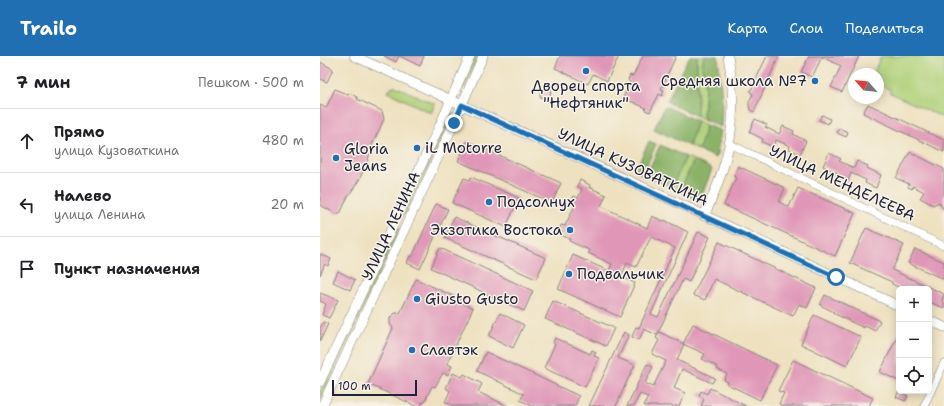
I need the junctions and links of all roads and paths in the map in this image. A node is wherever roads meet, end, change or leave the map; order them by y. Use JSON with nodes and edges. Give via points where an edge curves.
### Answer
{"nodes":[{"id":1,"x":354,"y":56,"type":"edge"},
{"id":2,"x":470,"y":56,"type":"edge"},
{"id":3,"x":483,"y":56,"type":"edge"},
{"id":4,"x":728,"y":56,"type":"edge"},
{"id":5,"x":451,"y":100,"type":"junction"},
{"id":6,"x":462,"y":105,"type":"junction"},
{"id":7,"x":730,"y":144,"type":"junction"},
{"id":8,"x":704,"y":216,"type":"junction"},
{"id":9,"x":396,"y":220,"type":"junction"},
{"id":10,"x":407,"y":225,"type":"junction"},
{"id":11,"x":944,"y":246,"type":"edge"},
{"id":12,"x":896,"y":305,"type":"edge"},
{"id":13,"x":932,"y":321,"type":"edge"},
{"id":14,"x":944,"y":327,"type":"edge"},
{"id":15,"x":944,"y":363,"type":"edge"},
{"id":16,"x":320,"y":382,"type":"edge"},
{"id":17,"x":322,"y":406,"type":"edge"},
{"id":18,"x":924,"y":406,"type":"edge"}],
"edges":[{"from":1,"to":5,"type":"main road","name":"УЛИЦА КУЗОВАТКИНА"},
{"from":2,"to":5,"type":"main road","name":"УЛИЦА ЛЕНИНА"},
{"from":3,"to":6,"type":"main road","name":"УЛИЦА ЛЕНИНА"},
{"from":4,"to":7,"type":"main road","via":[[733,93]]},
{"from":5,"to":6,"type":"main road","name":"УЛИЦА КУЗОВАТКИНА"},
{"from":5,"to":9,"type":"main road","name":"УЛИЦА ЛЕНИНА"},
{"from":6,"to":8,"type":"main road","name":"УЛИЦА КУЗОВАТКИНА"},
{"from":6,"to":10,"type":"main road","name":"УЛИЦА ЛЕНИНА"},
{"from":7,"to":8,"type":"main road","via":[[717,188]]},
{"from":7,"to":11,"type":"street","name":"УЛИЦА МЕНДЕЛЕЕВА"},
{"from":8,"to":12,"type":"main road","name":"УЛИЦА КУЗОВАТКИНА"},
{"from":9,"to":10,"type":"main road"},
{"from":9,"to":16,"type":"main road","name":"УЛИЦА ЛЕНИНА"},
{"from":10,"to":17,"type":"main road","name":"УЛИЦА ЛЕНИНА"},
{"from":13,"to":14,"type":"main road"},
{"from":15,"to":18,"type":"street"}]}
